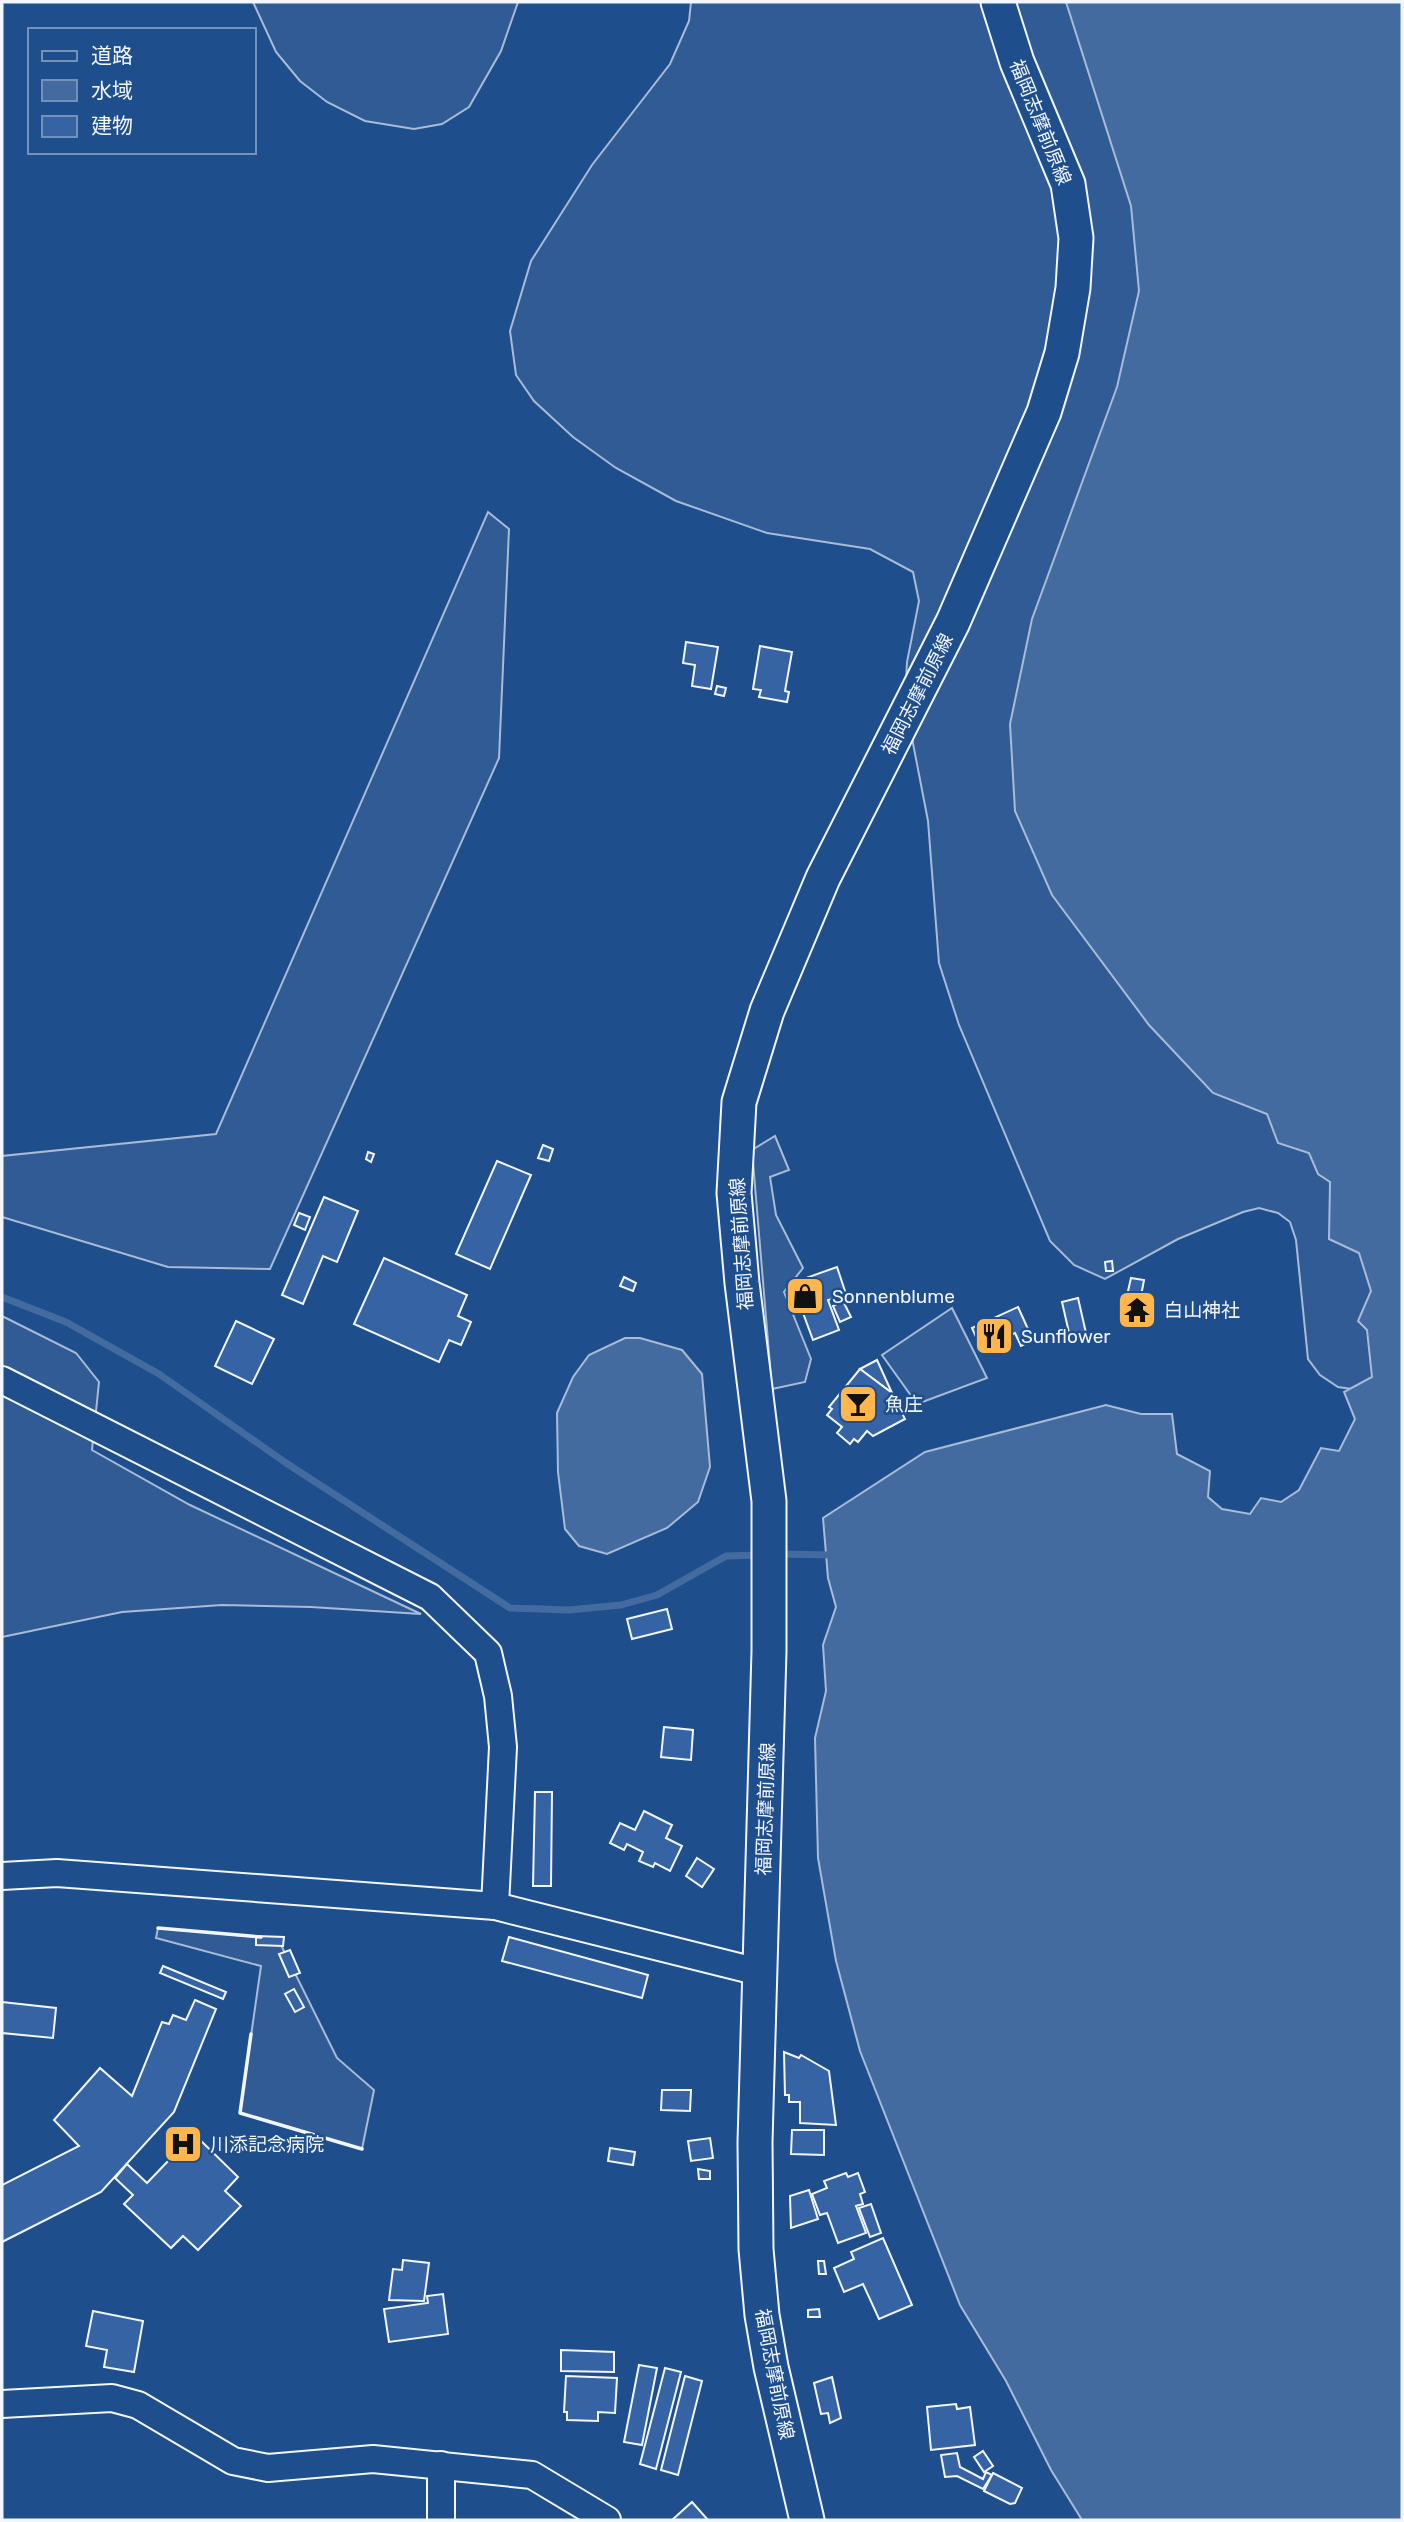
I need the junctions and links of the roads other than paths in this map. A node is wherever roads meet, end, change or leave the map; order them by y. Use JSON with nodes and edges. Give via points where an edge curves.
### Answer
{"nodes":[{"id":1,"x":998,"y":2,"type":"edge"},
{"id":2,"x":2,"y":1380,"type":"edge"},
{"id":3,"x":2,"y":1876,"type":"edge"},
{"id":4,"x":495,"y":1906,"type":"junction"},
{"id":5,"x":759,"y":1972,"type":"junction"},
{"id":6,"x":2,"y":2404,"type":"edge"},
{"id":7,"x":441,"y":2465,"type":"junction"},
{"id":8,"x":441,"y":2520,"type":"edge"},
{"id":9,"x":607,"y":2520,"type":"edge"},
{"id":10,"x":807,"y":2520,"type":"edge"}],
"edges":[{"from":1,"to":5,"type":"main road","name":"福岡志摩前原線","via":[[1017,62],[1068,184],[1076,237],[1062,353],[1044,412],[953,622],[823,878],[767,1011],[739,1102],[734,1193],[769,1501]]},
{"from":2,"to":4,"type":"street","via":[[430,1597],[488,1653],[503,1747]]},
{"from":3,"to":4,"type":"street","via":[[57,1873]]},
{"from":4,"to":5,"type":"street"},
{"from":5,"to":10,"type":"main road","name":"福岡志摩前原線","via":[[756,2249],[771,2367]]},
{"from":6,"to":7,"type":"street","via":[[113,2398],[138,2405],[233,2461],[268,2468],[373,2459]]},
{"from":7,"to":8,"type":"street"},
{"from":7,"to":9,"type":"street","via":[[532,2475]]}]}
